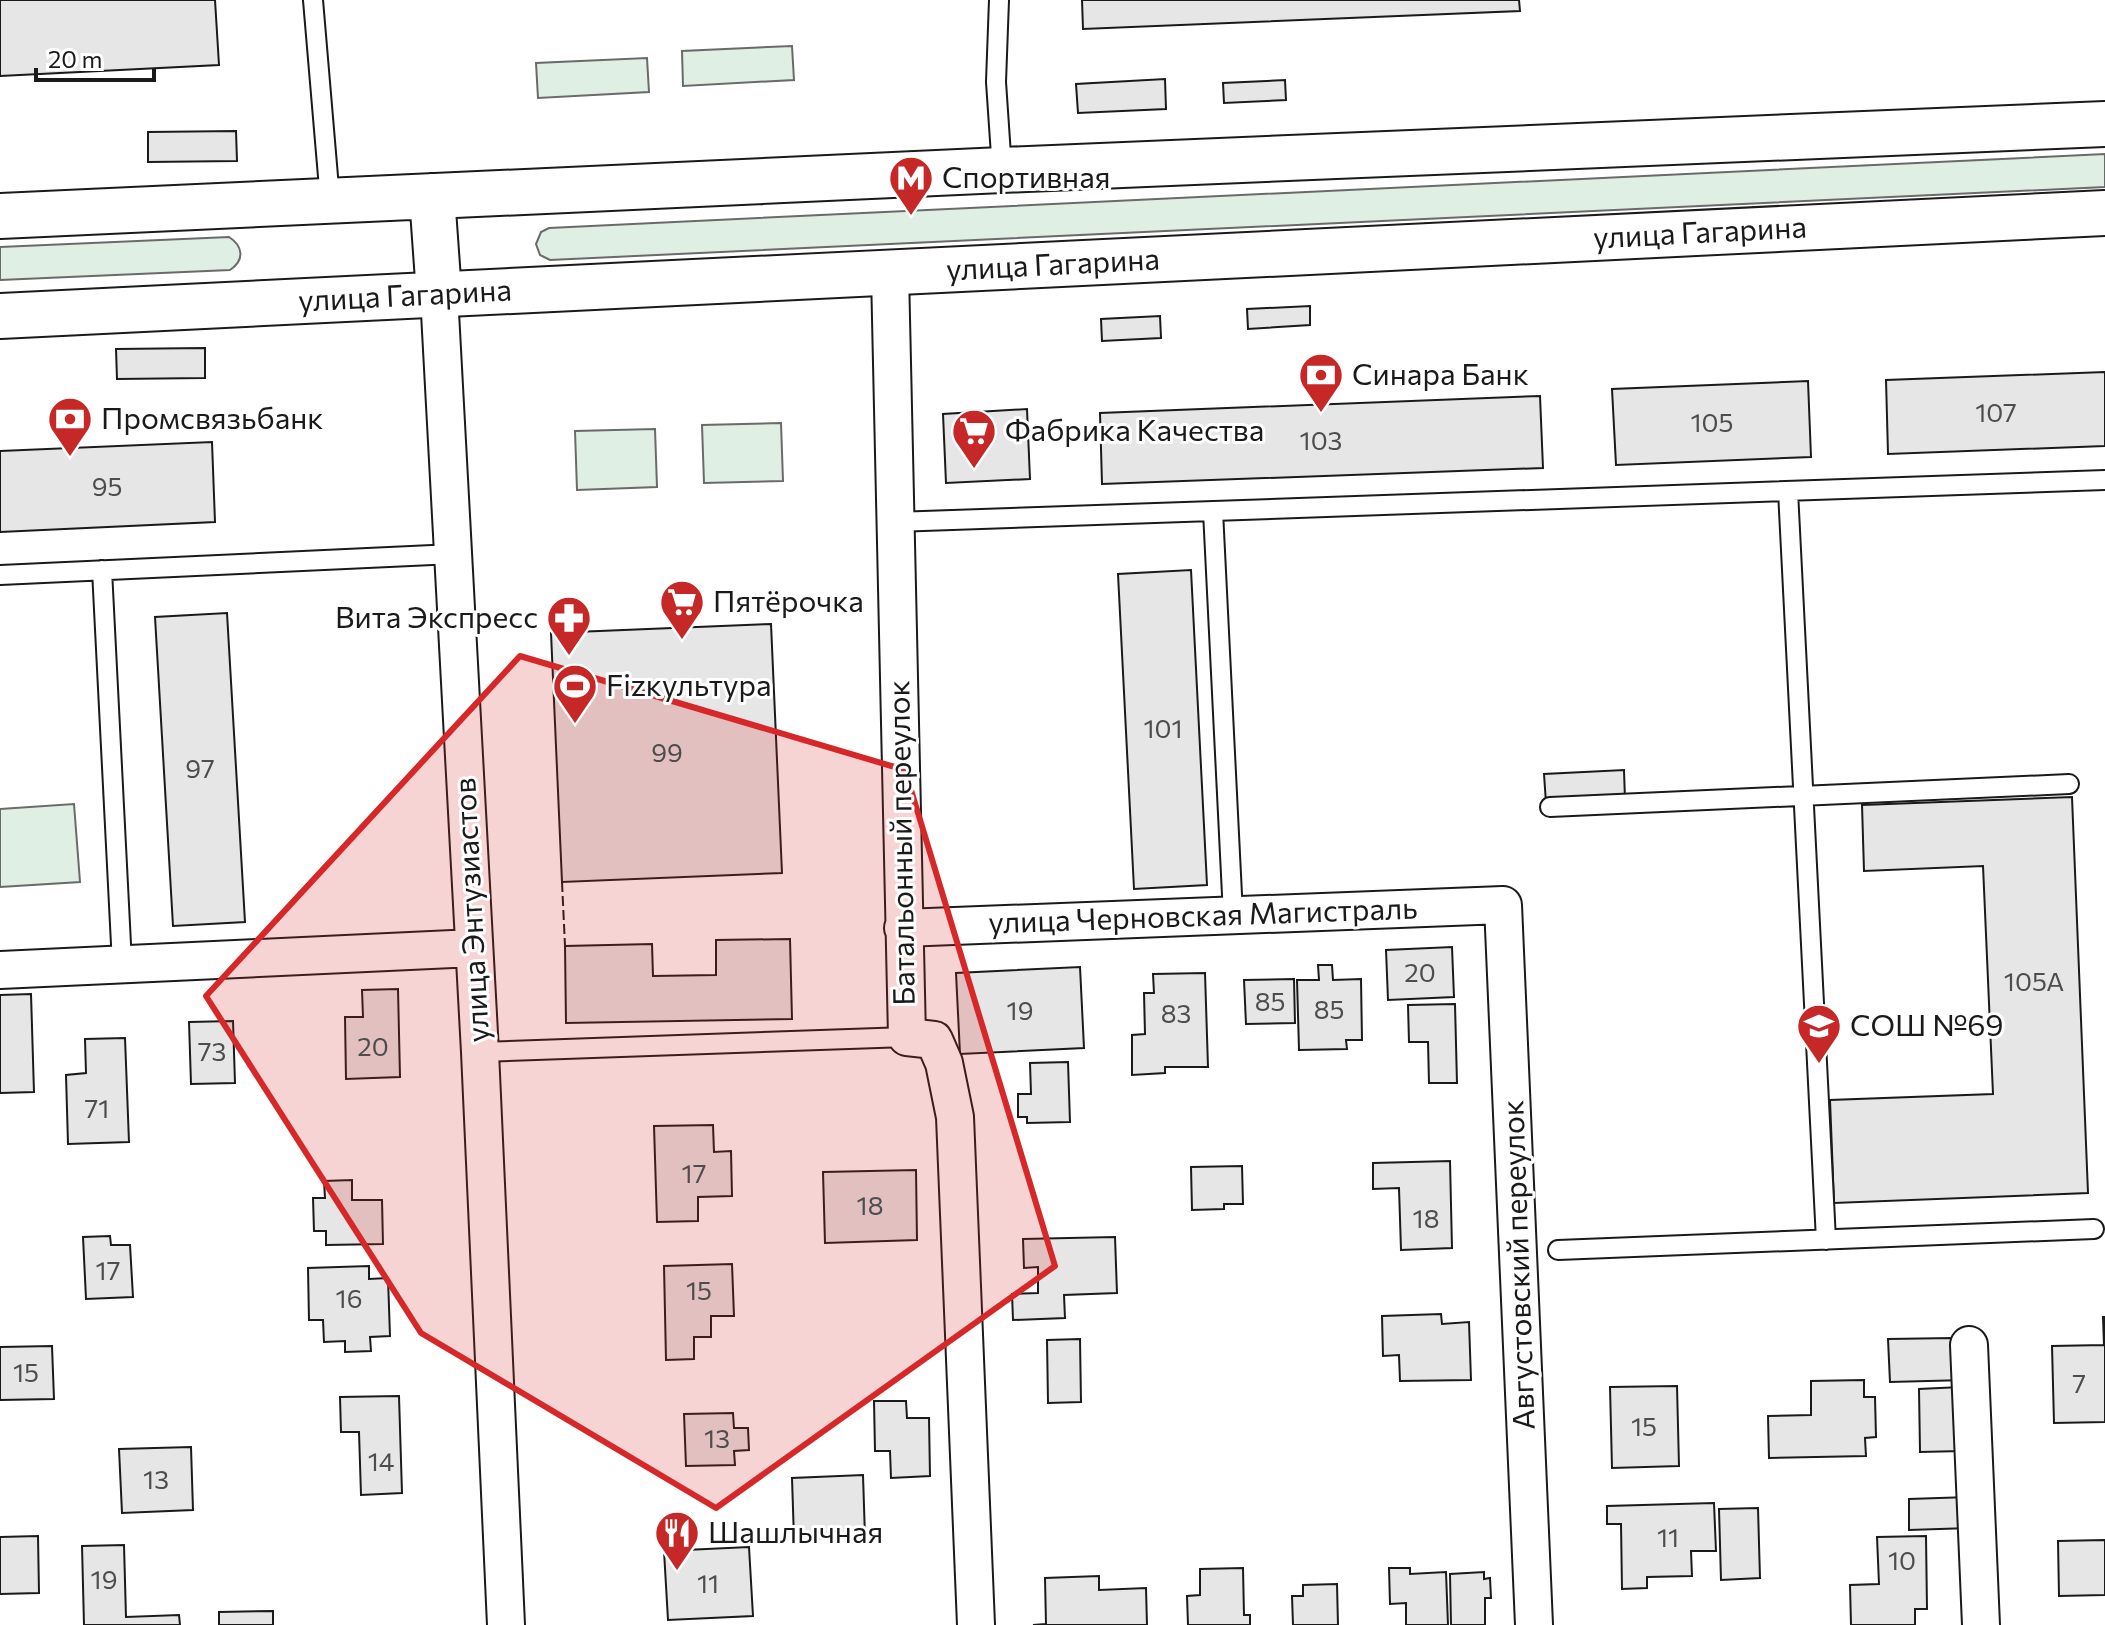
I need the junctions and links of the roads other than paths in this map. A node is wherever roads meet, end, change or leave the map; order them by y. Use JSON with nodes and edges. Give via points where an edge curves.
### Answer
{"nodes":[{"id":1,"x":313,"y":0,"type":"edge"},
{"id":2,"x":999,"y":0,"type":"edge"},
{"id":3,"x":2105,"y":124,"type":"edge"},
{"id":4,"x":1002,"y":170,"type":"junction"},
{"id":5,"x":432,"y":196,"type":"junction"},
{"id":6,"x":330,"y":200,"type":"junction"},
{"id":7,"x":2105,"y":213,"type":"edge"},
{"id":8,"x":0,"y":216,"type":"edge"},
{"id":9,"x":890,"y":273,"type":"junction"},
{"id":10,"x":439,"y":294,"type":"junction"},
{"id":11,"x":0,"y":316,"type":"edge"},
{"id":12,"x":2105,"y":480,"type":"edge"},
{"id":13,"x":1788,"y":491,"type":"junction"},
{"id":14,"x":1213,"y":511,"type":"junction"},
{"id":15,"x":894,"y":522,"type":"junction"},
{"id":16,"x":454,"y":554,"type":"junction"},
{"id":17,"x":102,"y":570,"type":"junction"},
{"id":18,"x":0,"y":575,"type":"edge"},
{"id":19,"x":2069,"y":784,"type":"dead end"},
{"id":20,"x":1803,"y":795,"type":"junction"},
{"id":21,"x":1550,"y":807,"type":"dead end"},
{"id":22,"x":1503,"y":905,"type":"joint"},
{"id":23,"x":1233,"y":915,"type":"junction"},
{"id":24,"x":903,"y":928,"type":"junction"},
{"id":25,"x":474,"y":948,"type":"junction"},
{"id":26,"x":122,"y":964,"type":"junction"},
{"id":27,"x":0,"y":970,"type":"edge"},
{"id":28,"x":907,"y":1037,"type":"junction"},
{"id":29,"x":480,"y":1052,"type":"junction"},
{"id":30,"x":2094,"y":1229,"type":"dead end"},
{"id":31,"x":1826,"y":1240,"type":"junction"},
{"id":32,"x":1558,"y":1250,"type":"dead end"},
{"id":33,"x":1969,"y":1345,"type":"dead end"},
{"id":34,"x":506,"y":1625,"type":"edge"},
{"id":35,"x":976,"y":1625,"type":"edge"},
{"id":36,"x":1534,"y":1625,"type":"edge"},
{"id":37,"x":1981,"y":1625,"type":"edge"}],
"edges":[{"from":1,"to":6,"type":"lane"},
{"from":2,"to":4,"type":"lane","via":[[996,82]]},
{"from":3,"to":4,"type":"main road"},
{"from":4,"to":5,"type":"main road"},
{"from":5,"to":6,"type":"main road"},
{"from":5,"to":10,"type":"main road","name":"улица Энтузиастов"},
{"from":6,"to":8,"type":"main road"},
{"from":7,"to":9,"type":"main road","name":"улица Гагарина"},
{"from":9,"to":10,"type":"main road","name":"улица Гагарина"},
{"from":9,"to":15,"type":"street","name":"Батальонный переулок"},
{"from":10,"to":11,"type":"main road","name":"улица Гагарина"},
{"from":10,"to":16,"type":"street","name":"улица Энтузиастов"},
{"from":12,"to":13,"type":"lane"},
{"from":13,"to":14,"type":"lane"},
{"from":13,"to":20,"type":"lane"},
{"from":14,"to":15,"type":"lane"},
{"from":14,"to":23,"type":"lane"},
{"from":15,"to":24,"type":"street","name":"Батальонный переулок"},
{"from":16,"to":17,"type":"lane"},
{"from":16,"to":25,"type":"street","name":"улица Энтузиастов"},
{"from":17,"to":18,"type":"lane"},
{"from":17,"to":26,"type":"lane"},
{"from":19,"to":20,"type":"lane"},
{"from":20,"to":21,"type":"lane"},
{"from":20,"to":31,"type":"lane"},
{"from":22,"to":23,"type":"street","name":"улица Черновская Магистраль"},
{"from":22,"to":36,"type":"street","name":"Августовский переулок"},
{"from":23,"to":24,"type":"street","name":"улица Черновская Магистраль"},
{"from":24,"to":28,"type":"street","name":"Батальонный переулок"},
{"from":25,"to":26,"type":"street"},
{"from":25,"to":29,"type":"street","name":"улица Энтузиастов"},
{"from":26,"to":27,"type":"street"},
{"from":28,"to":29,"type":"lane"},
{"from":28,"to":35,"type":"street","name":"Батальонный переулок","via":[[934,1040],[955,1117]]},
{"from":29,"to":34,"type":"street","name":"улица Энтузиастов"},
{"from":30,"to":31,"type":"lane"},
{"from":31,"to":32,"type":"lane"},
{"from":33,"to":37,"type":"street"}]}
